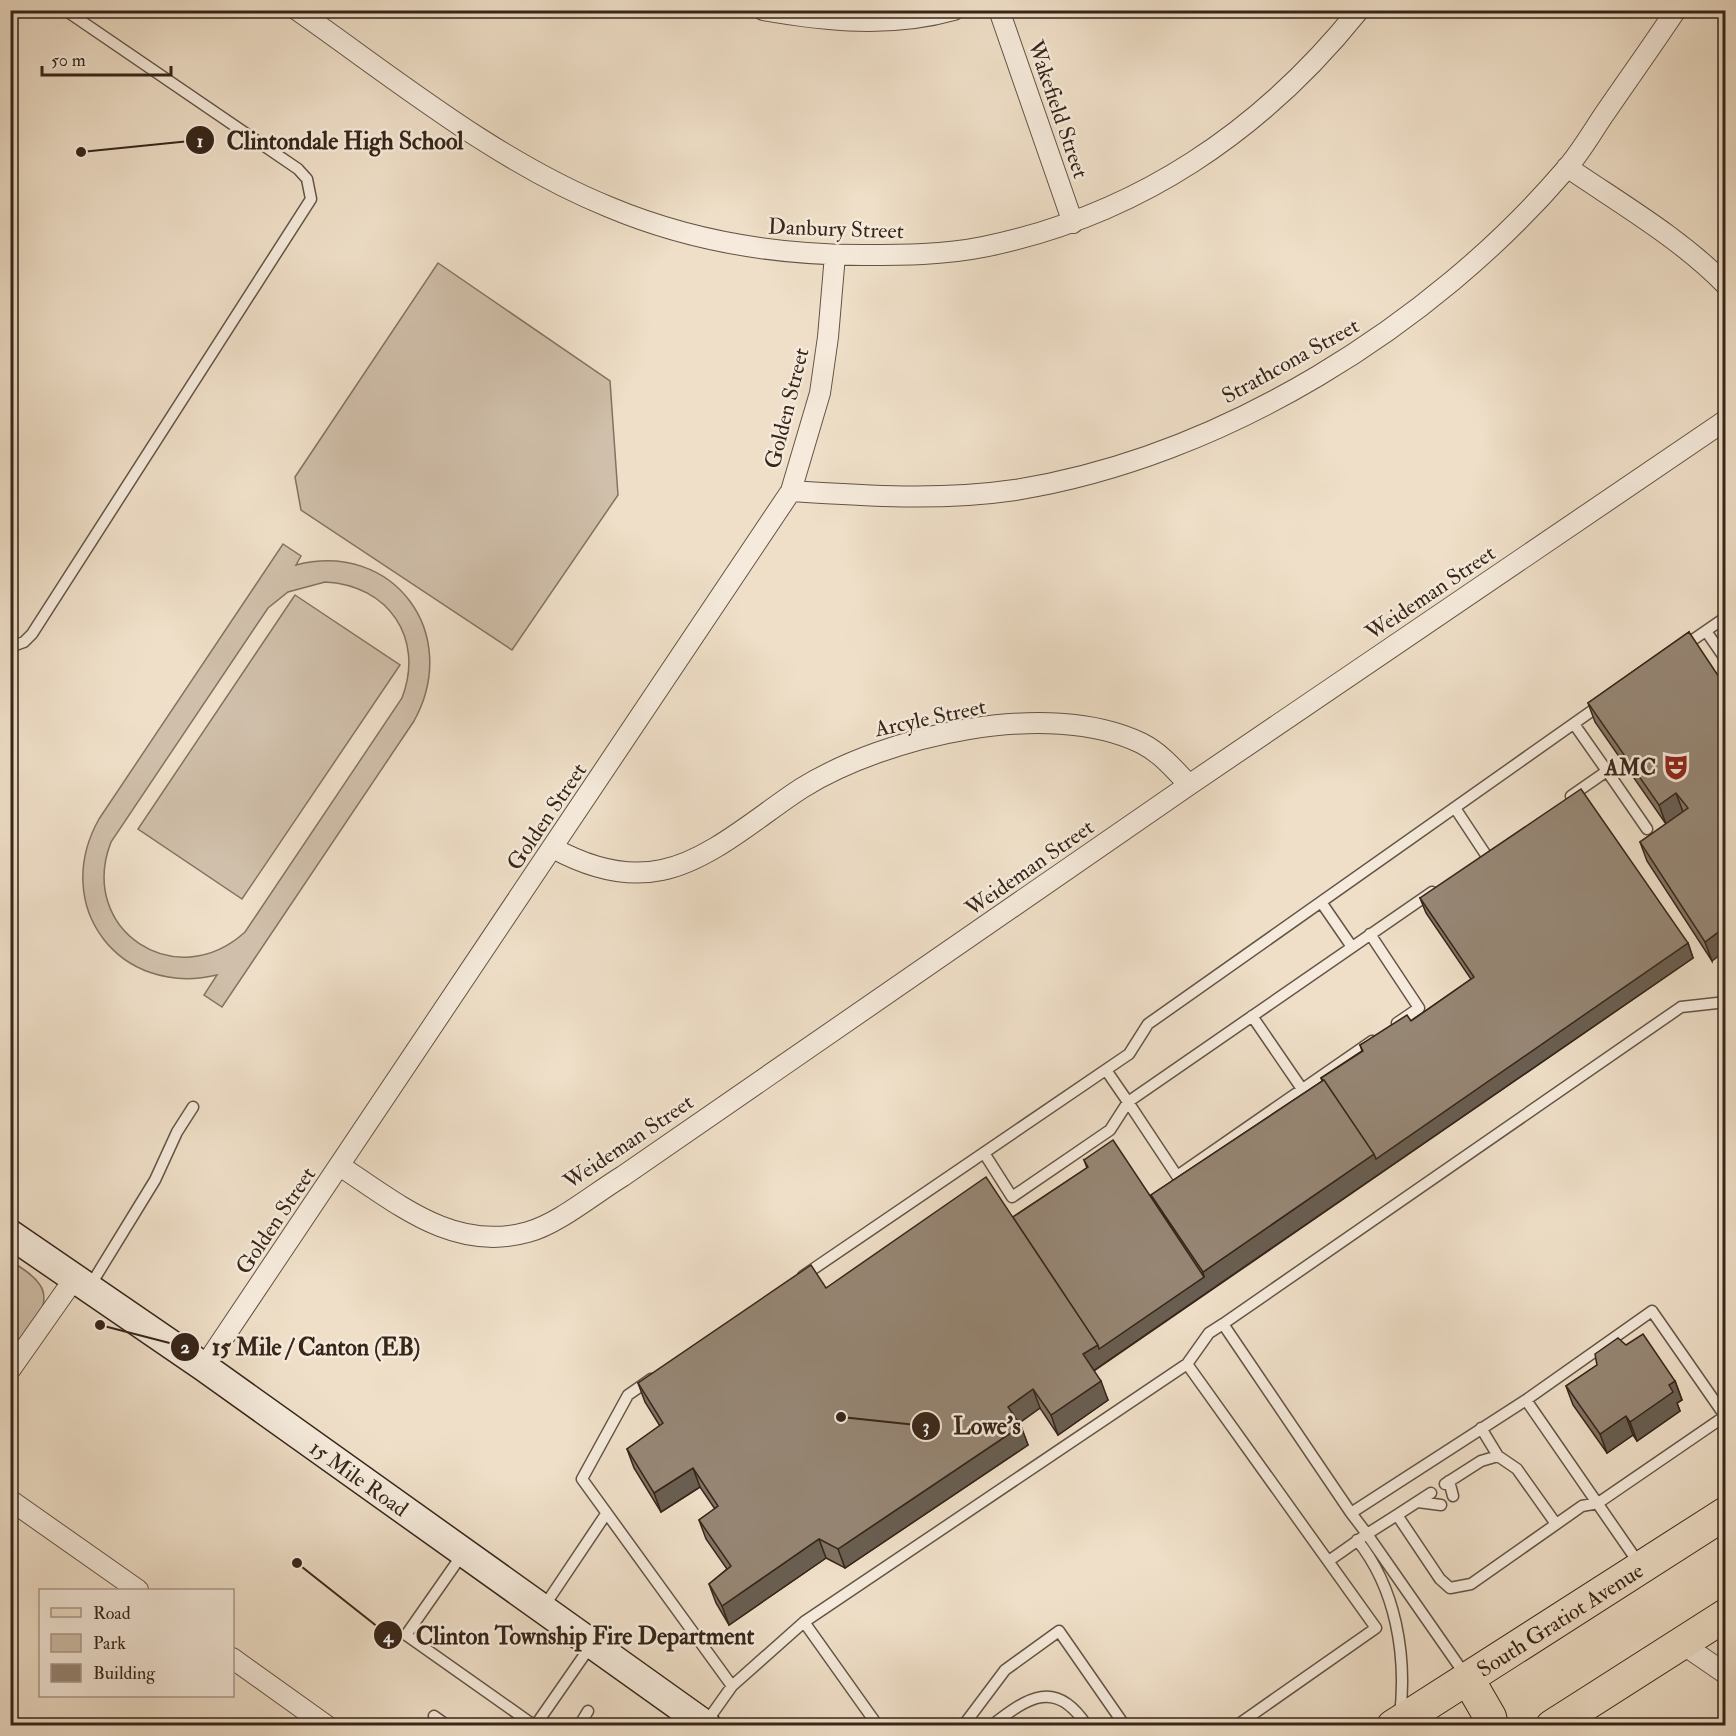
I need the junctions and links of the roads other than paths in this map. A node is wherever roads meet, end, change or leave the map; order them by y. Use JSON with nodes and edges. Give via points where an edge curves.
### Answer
{"nodes":[{"id":1,"x":65,"y":10,"type":"edge"},
{"id":2,"x":297,"y":10,"type":"edge"},
{"id":3,"x":763,"y":10,"type":"edge"},
{"id":4,"x":954,"y":10,"type":"edge"},
{"id":5,"x":999,"y":10,"type":"edge"},
{"id":6,"x":1359,"y":10,"type":"edge"},
{"id":7,"x":1676,"y":10,"type":"edge"},
{"id":8,"x":1568,"y":167,"type":"junction"},
{"id":9,"x":1073,"y":223,"type":"junction"},
{"id":10,"x":834,"y":255,"type":"junction"},
{"id":11,"x":1725,"y":285,"type":"edge"},
{"id":12,"x":1725,"y":420,"type":"edge"},
{"id":13,"x":791,"y":491,"type":"junction"},
{"id":14,"x":1725,"y":617,"type":"edge"},
{"id":15,"x":1706,"y":631,"type":"junction"},
{"id":16,"x":10,"y":647,"type":"edge"},
{"id":17,"x":1677,"y":651,"type":"edge"},
{"id":18,"x":1725,"y":660,"type":"edge"},
{"id":19,"x":1611,"y":697,"type":"edge"},
{"id":20,"x":1574,"y":724,"type":"junction"},
{"id":21,"x":1606,"y":771,"type":"junction"},
{"id":22,"x":1189,"y":785,"type":"junction"},
{"id":23,"x":1560,"y":803,"type":"edge"},
{"id":24,"x":1455,"y":808,"type":"junction"},
{"id":25,"x":1647,"y":829,"type":"dead end"},
{"id":26,"x":554,"y":848,"type":"junction"},
{"id":27,"x":1476,"y":861,"type":"edge"},
{"id":28,"x":1438,"y":888,"type":"edge"},
{"id":29,"x":1321,"y":902,"type":"junction"},
{"id":30,"x":1370,"y":934,"type":"junction"},
{"id":31,"x":1352,"y":947,"type":"junction"},
{"id":32,"x":1725,"y":1002,"type":"edge"},
{"id":33,"x":1252,"y":1016,"type":"junction"},
{"id":34,"x":1389,"y":1028,"type":"edge"},
{"id":35,"x":1380,"y":1035,"type":"edge"},
{"id":36,"x":1106,"y":1070,"type":"junction"},
{"id":37,"x":1302,"y":1089,"type":"junction"},
{"id":38,"x":1128,"y":1102,"type":"junction"},
{"id":39,"x":193,"y":1107,"type":"dead end"},
{"id":40,"x":984,"y":1153,"type":"junction"},
{"id":41,"x":340,"y":1166,"type":"junction"},
{"id":42,"x":10,"y":1234,"type":"edge"},
{"id":43,"x":796,"y":1281,"type":"edge"},
{"id":44,"x":81,"y":1284,"type":"junction"},
{"id":45,"x":1223,"y":1324,"type":"junction"},
{"id":46,"x":1187,"y":1364,"type":"junction"},
{"id":47,"x":204,"y":1367,"type":"junction"},
{"id":48,"x":10,"y":1370,"type":"edge"},
{"id":49,"x":657,"y":1375,"type":"edge"},
{"id":50,"x":1526,"y":1400,"type":"junction"},
{"id":51,"x":1725,"y":1416,"type":"edge"},
{"id":52,"x":1481,"y":1428,"type":"junction"},
{"id":53,"x":1498,"y":1456,"type":"junction"},
{"id":54,"x":1447,"y":1486,"type":"dead end"},
{"id":55,"x":1434,"y":1496,"type":"dead end"},
{"id":56,"x":10,"y":1500,"type":"edge"},
{"id":57,"x":1598,"y":1503,"type":"junction"},
{"id":58,"x":1351,"y":1513,"type":"junction"},
{"id":59,"x":1725,"y":1513,"type":"edge"},
{"id":60,"x":606,"y":1514,"type":"junction"},
{"id":61,"x":1397,"y":1515,"type":"junction"},
{"id":62,"x":1556,"y":1524,"type":"junction"},
{"id":63,"x":1362,"y":1537,"type":"junction"},
{"id":64,"x":464,"y":1552,"type":"junction"},
{"id":65,"x":1330,"y":1560,"type":"junction"},
{"id":66,"x":1641,"y":1566,"type":"junction"},
{"id":67,"x":137,"y":1589,"type":"edge"},
{"id":68,"x":542,"y":1608,"type":"junction"},
{"id":69,"x":1725,"y":1615,"type":"edge"},
{"id":70,"x":804,"y":1622,"type":"junction"},
{"id":71,"x":592,"y":1643,"type":"junction"},
{"id":72,"x":1681,"y":1643,"type":"junction"},
{"id":73,"x":234,"y":1659,"type":"edge"},
{"id":74,"x":1725,"y":1674,"type":"edge"},
{"id":75,"x":1468,"y":1678,"type":"junction"},
{"id":76,"x":732,"y":1686,"type":"junction"},
{"id":77,"x":588,"y":1712,"type":"dead end"},
{"id":78,"x":434,"y":1716,"type":"dead end"},
{"id":79,"x":1396,"y":1723,"type":"edge"},
{"id":80,"x":327,"y":1725,"type":"edge"},
{"id":81,"x":448,"y":1725,"type":"edge"},
{"id":82,"x":535,"y":1725,"type":"edge"},
{"id":83,"x":579,"y":1725,"type":"edge"},
{"id":84,"x":706,"y":1725,"type":"edge"},
{"id":85,"x":878,"y":1725,"type":"edge"},
{"id":86,"x":963,"y":1725,"type":"edge"},
{"id":87,"x":991,"y":1725,"type":"edge"},
{"id":88,"x":1087,"y":1725,"type":"edge"},
{"id":89,"x":1125,"y":1725,"type":"edge"},
{"id":90,"x":1236,"y":1725,"type":"edge"},
{"id":91,"x":1492,"y":1725,"type":"edge"},
{"id":92,"x":1552,"y":1725,"type":"edge"}],
"edges":[{"from":1,"to":16,"type":"lane","via":[[298,169],[307,179],[311,199],[32,634]]},
{"from":2,"to":10,"type":"street","name":"Danbury Street","via":[[489,143],[554,182],[606,206],[654,226],[707,240],[766,250]]},
{"from":3,"to":4,"type":"street","via":[[833,21],[900,21]]},
{"from":5,"to":9,"type":"street","name":"Wakefield Street"},
{"from":6,"to":9,"type":"street","name":"Danbury Street","via":[[1308,70],[1253,120],[1186,167]]},
{"from":7,"to":8,"type":"street","name":"Strathcona Street"},
{"from":8,"to":11,"type":"street","via":[[1708,266]]},
{"from":8,"to":13,"type":"street","name":"Strathcona Street","via":[[1516,223],[1410,316],[1329,371],[1201,434],[1096,471],[1016,489],[897,498]]},
{"from":9,"to":10,"type":"street","name":"Danbury Street","via":[[980,247],[919,254]]},
{"from":10,"to":13,"type":"street","name":"Golden Street","via":[[820,393]]},
{"from":12,"to":22,"type":"street","name":"Weideman Street"},
{"from":13,"to":26,"type":"street","name":"Golden Street"},
{"from":14,"to":15,"type":"lane"},
{"from":15,"to":17,"type":"lane"},
{"from":15,"to":18,"type":"lane"},
{"from":19,"to":20,"type":"lane"},
{"from":20,"to":21,"type":"lane"},
{"from":20,"to":24,"type":"lane"},
{"from":21,"to":23,"type":"lane"},
{"from":21,"to":25,"type":"lane"},
{"from":22,"to":26,"type":"street","name":"Arcyle Street","via":[[1165,759],[1142,744],[1113,733],[1072,725],[970,729],[896,746],[831,772],[692,860],[662,870],[628,873],[592,866]]},
{"from":22,"to":41,"type":"street","name":"Weideman Street","via":[[623,1176],[528,1232],[465,1235],[433,1226]]},
{"from":24,"to":27,"type":"lane","via":[[1490,851]]},
{"from":24,"to":29,"type":"lane"},
{"from":26,"to":41,"type":"street","name":"Golden Street"},
{"from":28,"to":30,"type":"lane"},
{"from":29,"to":31,"type":"lane"},
{"from":29,"to":36,"type":"lane","via":[[1148,1024],[1129,1054]]},
{"from":30,"to":31,"type":"lane"},
{"from":30,"to":34,"type":"lane","via":[[1419,1008]]},
{"from":31,"to":33,"type":"lane"},
{"from":32,"to":45,"type":"lane","via":[[1681,1007]]},
{"from":33,"to":37,"type":"lane"},
{"from":33,"to":38,"type":"lane"},
{"from":35,"to":37,"type":"lane"},
{"from":36,"to":38,"type":"lane"},
{"from":36,"to":40,"type":"lane"},
{"from":37,"to":38,"type":"lane","via":[[1177,1176]]},
{"from":38,"to":40,"type":"lane","via":[[1110,1130],[1012,1197]]},
{"from":39,"to":44,"type":"lane","via":[[155,1180]]},
{"from":40,"to":43,"type":"lane"},
{"from":41,"to":47,"type":"street","name":"Golden Street"},
{"from":42,"to":44,"type":"main road","name":"15 Mile Road"},
{"from":44,"to":47,"type":"main road","name":"15 Mile Road"},
{"from":44,"to":48,"type":"street"},
{"from":45,"to":46,"type":"lane","via":[[1209,1333]]},
{"from":45,"to":58,"type":"lane"},
{"from":46,"to":65,"type":"lane"},
{"from":46,"to":70,"type":"lane"},
{"from":47,"to":64,"type":"main road","name":"15 Mile Road"},
{"from":49,"to":60,"type":"lane","via":[[628,1395],[582,1479]]},
{"from":50,"to":51,"type":"lane","via":[[1652,1311]]},
{"from":50,"to":52,"type":"lane"},
{"from":50,"to":57,"type":"lane"},
{"from":51,"to":57,"type":"lane"},
{"from":52,"to":53,"type":"lane"},
{"from":52,"to":58,"type":"lane"},
{"from":53,"to":54,"type":"lane","via":[[1481,1461]]},
{"from":53,"to":62,"type":"lane","via":[[1517,1469]]},
{"from":55,"to":61,"type":"lane"},
{"from":56,"to":67,"type":"street"},
{"from":57,"to":62,"type":"lane","via":[[1582,1506]]},
{"from":57,"to":66,"type":"lane"},
{"from":58,"to":63,"type":"lane"},
{"from":59,"to":66,"type":"main road","name":"South Gratiot Avenue"},
{"from":60,"to":68,"type":"lane"},
{"from":60,"to":76,"type":"lane"},
{"from":61,"to":62,"type":"lane","via":[[1440,1580],[1450,1588],[1471,1584]]},
{"from":61,"to":63,"type":"lane"},
{"from":63,"to":65,"type":"lane"},
{"from":63,"to":75,"type":"lane"},
{"from":63,"to":79,"type":"lane","via":[[1390,1599],[1402,1673]]},
{"from":64,"to":68,"type":"main road","name":"15 Mile Road"},
{"from":64,"to":82,"type":"lane","via":[[406,1635]]},
{"from":65,"to":90,"type":"lane","via":[[1376,1628]]},
{"from":66,"to":75,"type":"main road","name":"South Gratiot Avenue"},
{"from":68,"to":71,"type":"main road","name":"15 Mile Road"},
{"from":69,"to":72,"type":"main road"},
{"from":70,"to":76,"type":"lane"},
{"from":70,"to":85,"type":"lane"},
{"from":71,"to":82,"type":"lane"},
{"from":71,"to":84,"type":"main road","name":"15 Mile Road"},
{"from":72,"to":74,"type":"street"},
{"from":72,"to":92,"type":"main road"},
{"from":73,"to":80,"type":"street"},
{"from":75,"to":79,"type":"main road","name":"South Gratiot Avenue"},
{"from":75,"to":91,"type":"main road"},
{"from":76,"to":84,"type":"lane"},
{"from":77,"to":83,"type":"lane"},
{"from":78,"to":81,"type":"lane"},
{"from":86,"to":89,"type":"lane","via":[[1005,1670],[1059,1631]]},
{"from":87,"to":88,"type":"lane","via":[[1020,1703],[1047,1695],[1060,1697],[1078,1711]]}]}
